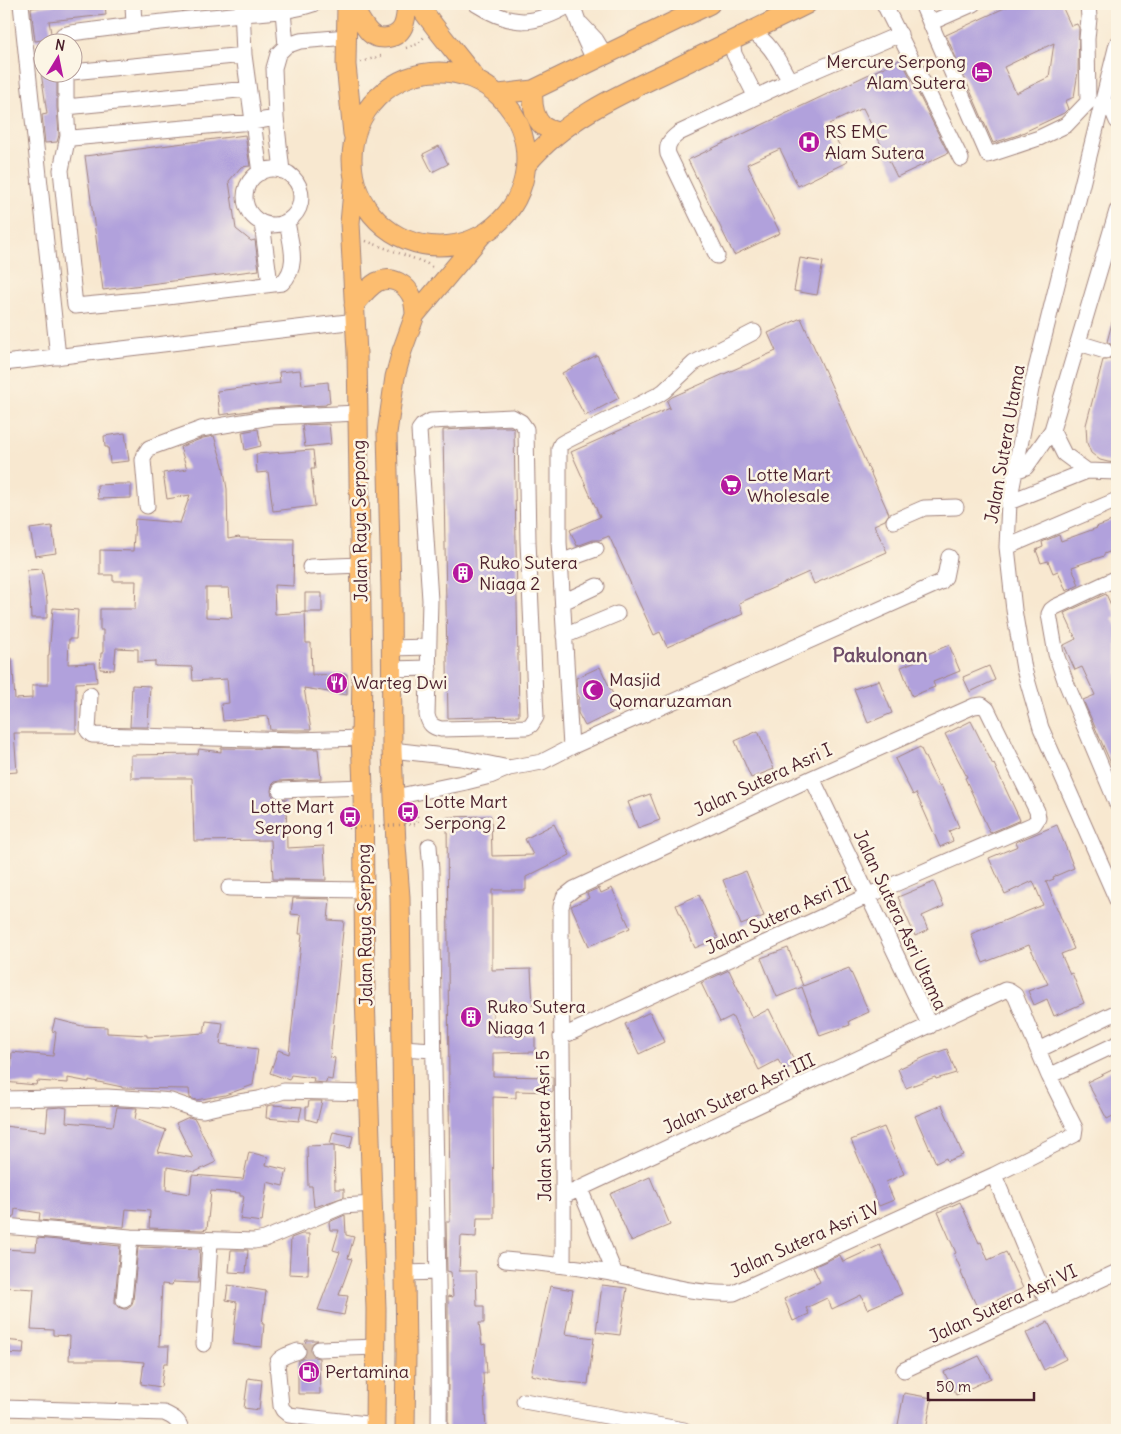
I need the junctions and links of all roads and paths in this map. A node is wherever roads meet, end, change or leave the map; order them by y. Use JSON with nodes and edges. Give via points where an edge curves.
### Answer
{"nodes":[{"id":1,"x":21,"y":4,"type":"edge"},
{"id":2,"x":133,"y":4,"type":"edge"},
{"id":3,"x":313,"y":4,"type":"edge"},
{"id":4,"x":347,"y":4,"type":"edge"},
{"id":5,"x":351,"y":4,"type":"edge"},
{"id":6,"x":407,"y":4,"type":"edge"},
{"id":7,"x":418,"y":4,"type":"edge"},
{"id":8,"x":476,"y":4,"type":"edge"},
{"id":9,"x":572,"y":4,"type":"edge"},
{"id":10,"x":807,"y":4,"type":"edge"},
{"id":11,"x":884,"y":4,"type":"edge"},
{"id":12,"x":973,"y":4,"type":"edge"},
{"id":13,"x":1088,"y":4,"type":"edge"},
{"id":14,"x":926,"y":5,"type":"edge"},
{"id":15,"x":697,"y":7,"type":"edge"},
{"id":16,"x":242,"y":9,"type":"edge"},
{"id":17,"x":283,"y":11,"type":"junction"},
{"id":18,"x":930,"y":23,"type":"junction"},
{"id":19,"x":134,"y":25,"type":"junction"},
{"id":20,"x":79,"y":32,"type":"edge"},
{"id":21,"x":900,"y":34,"type":"junction"},
{"id":22,"x":743,"y":35,"type":"junction"},
{"id":23,"x":347,"y":37,"type":"junction"},
{"id":24,"x":1117,"y":44,"type":"edge"},
{"id":25,"x":286,"y":46,"type":"junction"},
{"id":26,"x":244,"y":54,"type":"junction"},
{"id":27,"x":600,"y":58,"type":"junction"},
{"id":28,"x":82,"y":71,"type":"edge"},
{"id":29,"x":476,"y":79,"type":"junction"},
{"id":30,"x":790,"y":81,"type":"junction"},
{"id":31,"x":66,"y":82,"type":"edge"},
{"id":32,"x":248,"y":89,"type":"junction"},
{"id":33,"x":533,"y":90,"type":"junction"},
{"id":34,"x":499,"y":94,"type":"junction"},
{"id":35,"x":756,"y":97,"type":"junction"},
{"id":36,"x":1103,"y":101,"type":"junction"},
{"id":37,"x":66,"y":107,"type":"junction"},
{"id":38,"x":276,"y":118,"type":"junction"},
{"id":39,"x":1117,"y":121,"type":"edge"},
{"id":40,"x":252,"y":122,"type":"junction"},
{"id":41,"x":559,"y":132,"type":"junction"},
{"id":42,"x":68,"y":136,"type":"junction"},
{"id":43,"x":353,"y":141,"type":"junction"},
{"id":44,"x":961,"y":158,"type":"dead end"},
{"id":45,"x":527,"y":164,"type":"junction"},
{"id":46,"x":282,"y":171,"type":"junction"},
{"id":47,"x":260,"y":172,"type":"junction"},
{"id":48,"x":354,"y":181,"type":"junction"},
{"id":49,"x":1117,"y":211,"type":"edge"},
{"id":50,"x":286,"y":222,"type":"junction"},
{"id":51,"x":262,"y":223,"type":"junction"},
{"id":52,"x":481,"y":236,"type":"junction"},
{"id":53,"x":351,"y":240,"type":"junction"},
{"id":54,"x":717,"y":256,"type":"dead end"},
{"id":55,"x":447,"y":276,"type":"junction"},
{"id":56,"x":270,"y":284,"type":"junction"},
{"id":57,"x":355,"y":313,"type":"junction"},
{"id":58,"x":416,"y":315,"type":"junction"},
{"id":59,"x":754,"y":332,"type":"dead end"},
{"id":60,"x":1079,"y":343,"type":"junction"},
{"id":61,"x":1105,"y":351,"type":"dead end"},
{"id":62,"x":58,"y":357,"type":"junction"},
{"id":63,"x":4,"y":363,"type":"edge"},
{"id":64,"x":358,"y":413,"type":"junction"},
{"id":65,"x":1052,"y":430,"type":"junction"},
{"id":66,"x":1015,"y":470,"type":"junction"},
{"id":67,"x":1087,"y":471,"type":"junction"},
{"id":68,"x":1117,"y":472,"type":"edge"},
{"id":69,"x":1117,"y":500,"type":"edge"},
{"id":70,"x":1009,"y":502,"type":"junction"},
{"id":71,"x":147,"y":506,"type":"dead end"},
{"id":72,"x":956,"y":507,"type":"dead end"},
{"id":73,"x":894,"y":521,"type":"dead end"},
{"id":74,"x":1007,"y":547,"type":"junction"},
{"id":75,"x":596,"y":549,"type":"dead end"},
{"id":76,"x":948,"y":557,"type":"dead end"},
{"id":77,"x":560,"y":562,"type":"junction"},
{"id":78,"x":361,"y":565,"type":"junction"},
{"id":79,"x":310,"y":566,"type":"dead end"},
{"id":80,"x":1117,"y":578,"type":"edge"},
{"id":81,"x":597,"y":586,"type":"dead end"},
{"id":82,"x":563,"y":602,"type":"junction"},
{"id":83,"x":618,"y":614,"type":"dead end"},
{"id":84,"x":564,"y":636,"type":"junction"},
{"id":85,"x":429,"y":647,"type":"junction"},
{"id":86,"x":391,"y":648,"type":"junction"},
{"id":87,"x":429,"y":668,"type":"junction"},
{"id":88,"x":391,"y":669,"type":"junction"},
{"id":89,"x":90,"y":695,"type":"dead end"},
{"id":90,"x":361,"y":738,"type":"junction"},
{"id":91,"x":571,"y":747,"type":"junction"},
{"id":92,"x":392,"y":750,"type":"junction"},
{"id":93,"x":509,"y":768,"type":"junction"},
{"id":94,"x":812,"y":778,"type":"junction"},
{"id":95,"x":364,"y":787,"type":"junction"},
{"id":96,"x":280,"y":790,"type":"dead end"},
{"id":97,"x":395,"y":797,"type":"junction"},
{"id":98,"x":1117,"y":804,"type":"edge"},
{"id":99,"x":1038,"y":818,"type":"joint"},
{"id":100,"x":418,"y":824,"type":"dead end"},
{"id":101,"x":349,"y":828,"type":"dead end"},
{"id":102,"x":429,"y":846,"type":"dead end"},
{"id":103,"x":229,"y":888,"type":"dead end"},
{"id":104,"x":364,"y":890,"type":"junction"},
{"id":105,"x":867,"y":896,"type":"junction"},
{"id":106,"x":564,"y":897,"type":"joint"},
{"id":107,"x":1117,"y":900,"type":"edge"},
{"id":108,"x":1117,"y":1012,"type":"edge"},
{"id":109,"x":930,"y":1026,"type":"junction"},
{"id":110,"x":561,"y":1037,"type":"junction"},
{"id":111,"x":1117,"y":1044,"type":"edge"},
{"id":112,"x":402,"y":1048,"type":"junction"},
{"id":113,"x":433,"y":1050,"type":"junction"},
{"id":114,"x":1038,"y":1050,"type":"junction"},
{"id":115,"x":1049,"y":1076,"type":"junction"},
{"id":116,"x":368,"y":1093,"type":"junction"},
{"id":117,"x":4,"y":1099,"type":"edge"},
{"id":118,"x":994,"y":1175,"type":"junction"},
{"id":119,"x":580,"y":1189,"type":"junction"},
{"id":120,"x":564,"y":1196,"type":"junction"},
{"id":121,"x":373,"y":1204,"type":"junction"},
{"id":122,"x":4,"y":1226,"type":"edge"},
{"id":123,"x":130,"y":1237,"type":"junction"},
{"id":124,"x":210,"y":1241,"type":"junction"},
{"id":125,"x":505,"y":1260,"type":"dead end"},
{"id":126,"x":563,"y":1265,"type":"junction"},
{"id":127,"x":438,"y":1272,"type":"junction"},
{"id":128,"x":1117,"y":1272,"type":"edge"},
{"id":129,"x":405,"y":1273,"type":"junction"},
{"id":130,"x":615,"y":1274,"type":"junction"},
{"id":131,"x":124,"y":1300,"type":"dead end"},
{"id":132,"x":1048,"y":1304,"type":"junction"},
{"id":133,"x":204,"y":1344,"type":"dead end"},
{"id":134,"x":377,"y":1347,"type":"junction"},
{"id":135,"x":319,"y":1349,"type":"tunnel mouth"},
{"id":136,"x":298,"y":1351,"type":"tunnel mouth"},
{"id":137,"x":904,"y":1370,"type":"dead end"},
{"id":138,"x":524,"y":1401,"type":"dead end"},
{"id":139,"x":4,"y":1408,"type":"edge"},
{"id":140,"x":619,"y":1425,"type":"edge"},
{"id":141,"x":375,"y":1428,"type":"edge"},
{"id":142,"x":659,"y":1428,"type":"edge"},
{"id":143,"x":181,"y":1430,"type":"edge"},
{"id":144,"x":405,"y":1430,"type":"edge"},
{"id":145,"x":438,"y":1430,"type":"edge"},
{"id":146,"x":684,"y":1430,"type":"edge"}],
"edges":[{"from":1,"to":62,"type":"street"},
{"from":2,"to":19,"type":"street"},
{"from":3,"to":17,"type":"street"},
{"from":4,"to":23,"type":"main road"},
{"from":5,"to":6,"type":"main road","via":[[371,34],[392,38],[401,31],[405,22]]},
{"from":7,"to":29,"type":"main road"},
{"from":8,"to":9,"type":"street","via":[[492,14],[515,21],[529,21]]},
{"from":9,"to":27,"type":"street","via":[[584,38]]},
{"from":10,"to":22,"type":"main road"},
{"from":11,"to":21,"type":"street"},
{"from":12,"to":18,"type":"street"},
{"from":13,"to":18,"type":"street","via":[[1088,102],[1066,125],[988,155]]},
{"from":14,"to":18,"type":"street"},
{"from":15,"to":27,"type":"main road"},
{"from":16,"to":17,"type":"street"},
{"from":16,"to":19,"type":"street"},
{"from":16,"to":26,"type":"street"},
{"from":17,"to":25,"type":"street"},
{"from":19,"to":20,"type":"street"},
{"from":21,"to":30,"type":"street"},
{"from":21,"to":44,"type":"street"},
{"from":22,"to":30,"type":"street","via":[[762,37]]},
{"from":22,"to":35,"type":"street","via":[[733,46],[734,54]]},
{"from":22,"to":41,"type":"main road","via":[[603,102]]},
{"from":23,"to":25,"type":"street","via":[[300,41]]},
{"from":23,"to":43,"type":"main road","via":[[346,65]]},
{"from":24,"to":36,"type":"street","name":"Jalan Sutera Utama"},
{"from":25,"to":38,"type":"street","via":[[278,54],[274,68]]},
{"from":26,"to":28,"type":"street"},
{"from":26,"to":32,"type":"street"},
{"from":27,"to":33,"type":"main road"},
{"from":29,"to":34,"type":"main road"},
{"from":29,"to":43,"type":"main road","via":[[451,72],[425,72],[400,80],[378,96],[362,116]]},
{"from":30,"to":35,"type":"street"},
{"from":31,"to":37,"type":"street"},
{"from":32,"to":37,"type":"street"},
{"from":32,"to":40,"type":"street"},
{"from":33,"to":34,"type":"main road"},
{"from":33,"to":41,"type":"main road","via":[[536,117],[544,126]]},
{"from":34,"to":45,"type":"main road","via":[[521,126]]},
{"from":35,"to":54,"type":"street","via":[[679,133],[668,145],[668,154]]},
{"from":36,"to":39,"type":"street","via":[[1112,109]]},
{"from":36,"to":66,"type":"street","name":"Jalan Sutera Utama","via":[[1031,389]]},
{"from":37,"to":42,"type":"street"},
{"from":38,"to":40,"type":"street"},
{"from":38,"to":46,"type":"street"},
{"from":40,"to":42,"type":"street","via":[[76,139]]},
{"from":40,"to":47,"type":"street"},
{"from":41,"to":45,"type":"main road"},
{"from":42,"to":56,"type":"street","via":[[61,170],[76,306]]},
{"from":43,"to":48,"type":"main road"},
{"from":45,"to":52,"type":"main road","via":[[523,186],[514,206],[500,223]]},
{"from":46,"to":47,"type":"street"},
{"from":46,"to":50,"type":"street","via":[[295,180],[300,195],[297,210]]},
{"from":47,"to":51,"type":"street","via":[[246,188],[245,202],[251,214]]},
{"from":48,"to":52,"type":"main road","via":[[364,205],[382,225],[404,239],[430,246],[456,245]]},
{"from":48,"to":53,"type":"main road","name":"Jalan Raya Serpong"},
{"from":49,"to":60,"type":"street"},
{"from":50,"to":51,"type":"street"},
{"from":50,"to":56,"type":"street","via":[[294,260],[292,270],[282,283]]},
{"from":51,"to":56,"type":"street"},
{"from":52,"to":55,"type":"main road","name":"Jalan Raya Serpong"},
{"from":53,"to":55,"type":"path","via":[[362,240],[426,263]]},
{"from":53,"to":57,"type":"main road","name":"Jalan Raya Serpong"},
{"from":55,"to":58,"type":"main road","name":"Jalan Raya Serpong"},
{"from":57,"to":58,"type":"main road","via":[[369,288],[390,279],[408,289]]},
{"from":57,"to":62,"type":"street"},
{"from":57,"to":64,"type":"main road","name":"Jalan Raya Serpong"},
{"from":58,"to":86,"type":"main road","name":"Jalan Raya Serpong","via":[[395,377],[386,433]]},
{"from":59,"to":77,"type":"street","via":[[694,363],[658,395],[561,444]]},
{"from":60,"to":61,"type":"street"},
{"from":60,"to":65,"type":"street"},
{"from":62,"to":63,"type":"street"},
{"from":64,"to":71,"type":"street","via":[[271,417],[201,428],[150,448],[143,460]]},
{"from":64,"to":78,"type":"main road","name":"Jalan Raya Serpong"},
{"from":65,"to":66,"type":"street","via":[[1026,471]]},
{"from":65,"to":67,"type":"street","via":[[1064,454]]},
{"from":66,"to":70,"type":"street","name":"Jalan Sutera Utama"},
{"from":67,"to":68,"type":"street"},
{"from":67,"to":70,"type":"street"},
{"from":69,"to":74,"type":"street"},
{"from":70,"to":74,"type":"street","name":"Jalan Sutera Utama"},
{"from":72,"to":73,"type":"street","via":[[924,508]]},
{"from":74,"to":107,"type":"street","name":"Jalan Sutera Utama","via":[[1024,670],[1041,728]]},
{"from":75,"to":77,"type":"street"},
{"from":76,"to":91,"type":"street","via":[[945,578],[941,582]]},
{"from":77,"to":82,"type":"street"},
{"from":78,"to":79,"type":"street"},
{"from":78,"to":90,"type":"main road","name":"Jalan Raya Serpong"},
{"from":80,"to":98,"type":"street","via":[[1055,607],[1049,614],[1056,654],[1065,680]]},
{"from":81,"to":82,"type":"street"},
{"from":82,"to":84,"type":"street"},
{"from":83,"to":84,"type":"street"},
{"from":84,"to":91,"type":"street"},
{"from":85,"to":86,"type":"street"},
{"from":85,"to":87,"type":"street"},
{"from":85,"to":87,"type":"street","via":[[430,600],[419,430],[431,421],[512,417],[526,429],[535,721],[526,727],[434,727],[427,715]]},
{"from":86,"to":88,"type":"main road","name":"Jalan Raya Serpong"},
{"from":87,"to":88,"type":"street"},
{"from":88,"to":92,"type":"main road","name":"Jalan Raya Serpong"},
{"from":89,"to":90,"type":"street","via":[[88,731],[92,735],[298,740]]},
{"from":90,"to":95,"type":"main road","name":"Jalan Raya Serpong"},
{"from":91,"to":93,"type":"street","via":[[542,762]]},
{"from":92,"to":93,"type":"street","via":[[461,758]]},
{"from":92,"to":97,"type":"main road","name":"Jalan Raya Serpong"},
{"from":93,"to":97,"type":"street","via":[[471,781]]},
{"from":94,"to":99,"type":"street","name":"Jalan Sutera Asri I","via":[[982,705],[987,709]]},
{"from":94,"to":105,"type":"street","name":"Jalan Sutera Asri Utama"},
{"from":94,"to":106,"type":"street","name":"Jalan Sutera Asri I","via":[[574,889]]},
{"from":95,"to":96,"type":"street"},
{"from":95,"to":104,"type":"main road","name":"Jalan Raya Serpong"},
{"from":97,"to":112,"type":"main road","name":"Jalan Raya Serpong"},
{"from":99,"to":105,"type":"street","name":"Jalan Sutera Asri II","via":[[1034,824]]},
{"from":100,"to":101,"type":"path","bridge":true},
{"from":102,"to":113,"type":"street"},
{"from":103,"to":104,"type":"street"},
{"from":104,"to":116,"type":"main road","name":"Jalan Raya Serpong"},
{"from":105,"to":109,"type":"street","name":"Jalan Sutera Asri Utama"},
{"from":105,"to":110,"type":"street","name":"Jalan Sutera Asri II"},
{"from":106,"to":110,"type":"street","name":"Jalan Sutera Asri 5","via":[[561,907]]},
{"from":108,"to":114,"type":"street"},
{"from":109,"to":114,"type":"street","name":"Jalan Sutera Asri Utama","via":[[1002,990],[1009,991],[1015,995]]},
{"from":109,"to":119,"type":"street","name":"Jalan Sutera Asri III"},
{"from":110,"to":120,"type":"street","name":"Jalan Sutera Asri 5"},
{"from":111,"to":115,"type":"street"},
{"from":112,"to":113,"type":"street"},
{"from":112,"to":129,"type":"main road","name":"Jalan Raya Serpong"},
{"from":113,"to":127,"type":"street"},
{"from":114,"to":115,"type":"street","name":"Jalan Sutera Asri Utama"},
{"from":115,"to":118,"type":"street","name":"Jalan Sutera Asri Utama","via":[[1074,1126],[1074,1135]]},
{"from":116,"to":117,"type":"street","via":[[284,1091],[203,1110],[171,1101],[107,1097]]},
{"from":116,"to":121,"type":"main road","name":"Jalan Raya Serpong"},
{"from":118,"to":130,"type":"street","name":"Jalan Sutera Asri IV","via":[[734,1293],[703,1293]]},
{"from":118,"to":132,"type":"street"},
{"from":119,"to":120,"type":"street","name":"Jalan Sutera Asri III"},
{"from":119,"to":130,"type":"street"},
{"from":120,"to":126,"type":"street","name":"Jalan Sutera Asri 5"},
{"from":121,"to":124,"type":"street","via":[[343,1206],[265,1239]]},
{"from":121,"to":134,"type":"main road","name":"Jalan Raya Serpong"},
{"from":122,"to":123,"type":"street"},
{"from":123,"to":124,"type":"street"},
{"from":123,"to":131,"type":"street"},
{"from":124,"to":133,"type":"street"},
{"from":125,"to":126,"type":"street","name":"Jalan Sutera Asri IV"},
{"from":126,"to":130,"type":"street","name":"Jalan Sutera Asri IV"},
{"from":127,"to":129,"type":"street"},
{"from":127,"to":145,"type":"street"},
{"from":128,"to":132,"type":"street","name":"Jalan Sutera Asri VI"},
{"from":129,"to":144,"type":"main road","name":"Jalan Raya Serpong"},
{"from":132,"to":137,"type":"street","name":"Jalan Sutera Asri VI"},
{"from":134,"to":135,"type":"street"},
{"from":134,"to":141,"type":"main road","name":"Jalan Raya Serpong"},
{"from":136,"to":141,"type":"street","via":[[278,1359],[277,1363],[281,1406],[286,1413]]},
{"from":138,"to":140,"type":"street"},
{"from":139,"to":143,"type":"street","via":[[164,1413],[173,1417]]},
{"from":140,"to":142,"type":"street"},
{"from":142,"to":146,"type":"street"}]}
